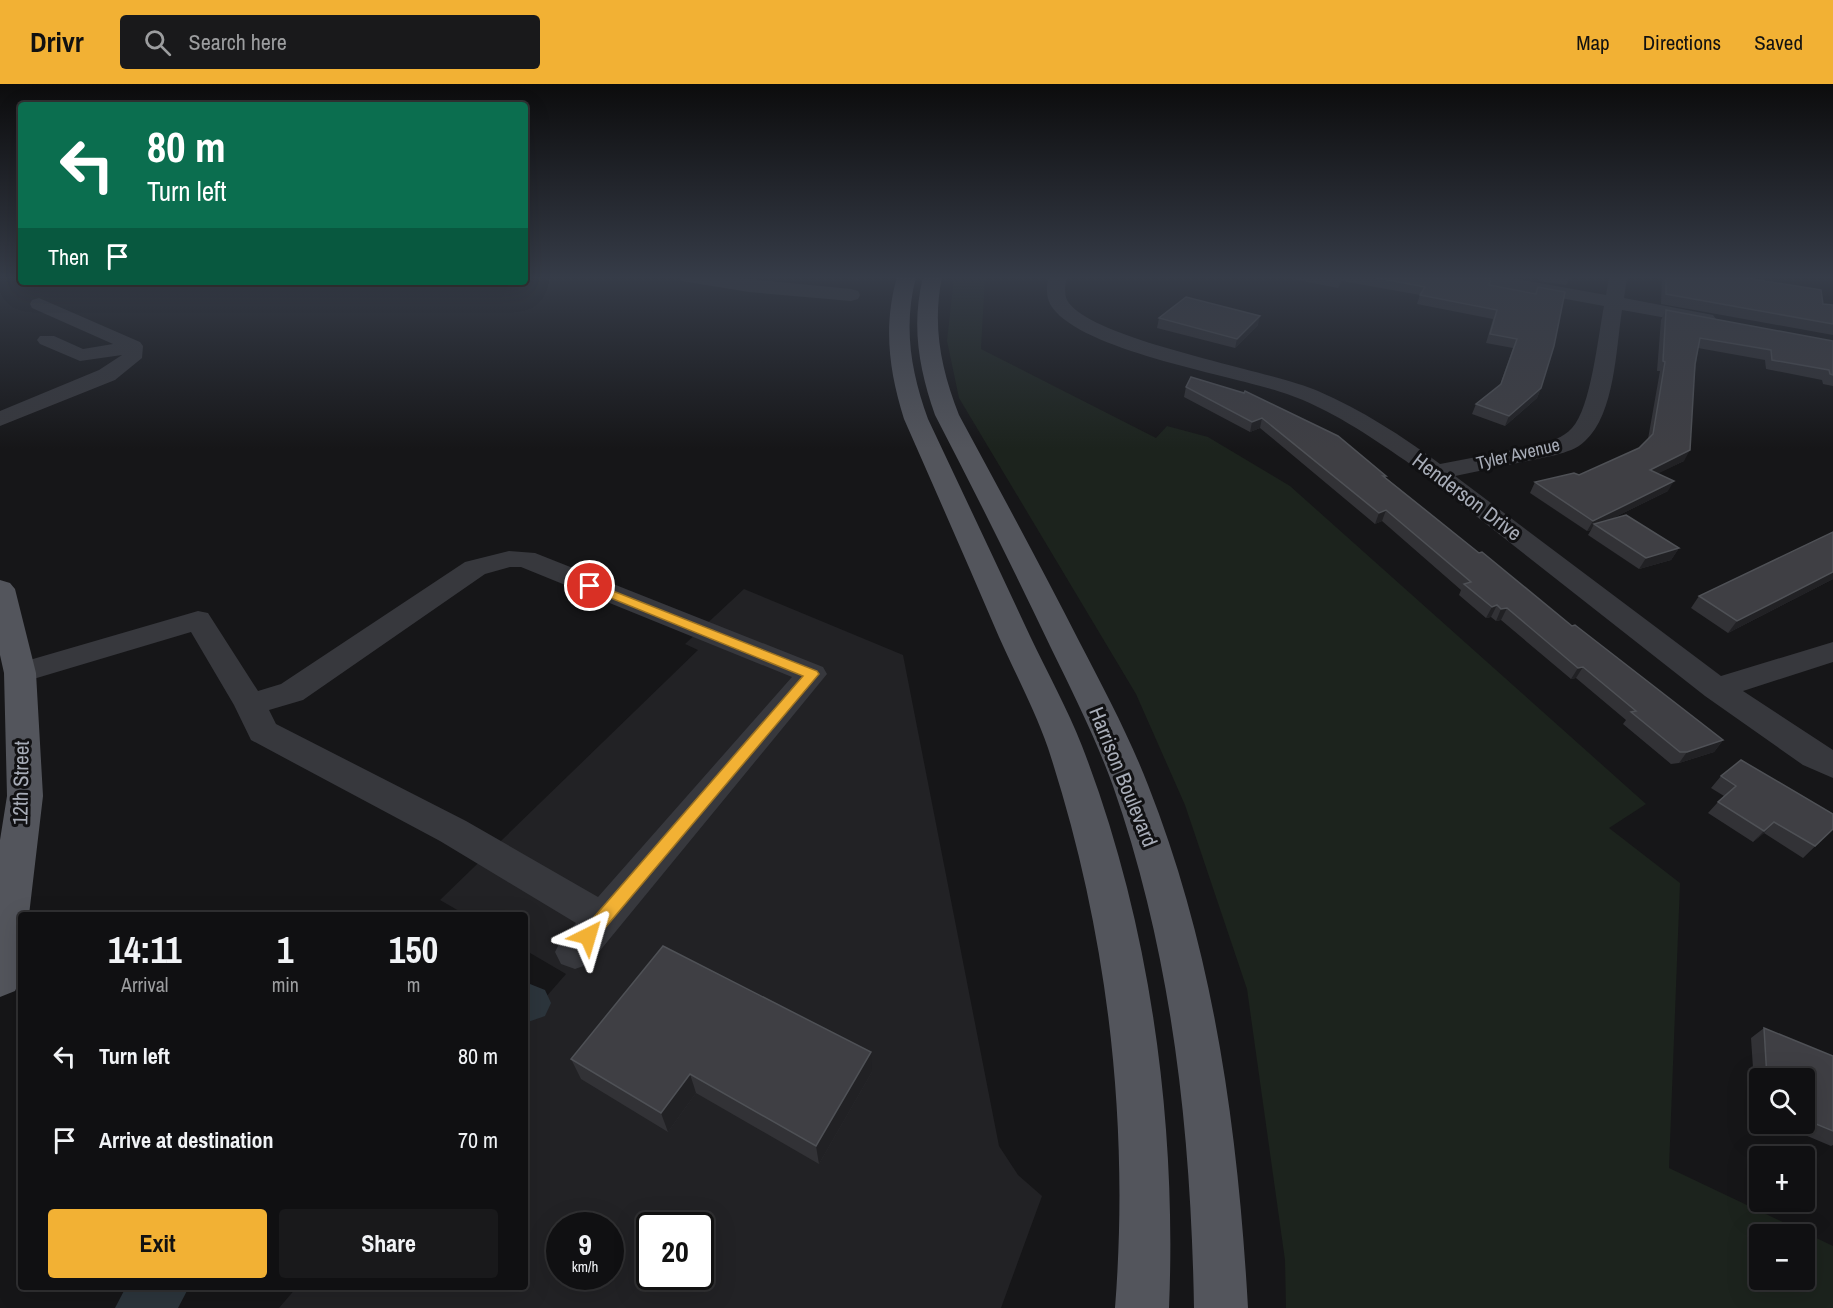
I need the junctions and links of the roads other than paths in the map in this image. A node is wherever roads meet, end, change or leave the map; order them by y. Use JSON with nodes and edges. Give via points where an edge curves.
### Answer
{"nodes":[{"id":1,"x":107,"y":334,"type":"edge"},
{"id":2,"x":898,"y":334,"type":"edge"},
{"id":3,"x":926,"y":334,"type":"edge"},
{"id":4,"x":1108,"y":334,"type":"edge"},
{"id":5,"x":1609,"y":334,"type":"edge"},
{"id":6,"x":47,"y":340,"type":"dead end"},
{"id":7,"x":133,"y":346,"type":"junction"},
{"id":8,"x":0,"y":418,"type":"edge"},
{"id":9,"x":1435,"y":472,"type":"junction"},
{"id":10,"x":0,"y":589,"type":"edge"},
{"id":11,"x":1833,"y":652,"type":"edge"},
{"id":12,"x":20,"y":673,"type":"junction"},
{"id":13,"x":1716,"y":688,"type":"junction"},
{"id":14,"x":250,"y":704,"type":"junction"},
{"id":15,"x":1833,"y":765,"type":"edge"},
{"id":16,"x":602,"y":919,"type":"junction"},
{"id":17,"x":574,"y":952,"type":"dead end"},
{"id":18,"x":0,"y":978,"type":"edge"},
{"id":19,"x":1142,"y":1308,"type":"edge"},
{"id":20,"x":1221,"y":1308,"type":"edge"}],
"edges":[{"from":1,"to":7,"type":"street"},
{"from":2,"to":19,"type":"main road","name":"Harrison Boulevard","via":[[904,385],[916,419],[1064,745],[1113,909],[1127,984],[1139,1102],[1146,1241]]},
{"from":3,"to":20,"type":"main road","name":"Harrison Boulevard","via":[[934,382],[947,415],[1111,738],[1163,883],[1201,1064]]},
{"from":4,"to":9,"type":"street","name":"Henderson Drive","via":[[1266,380],[1320,400],[1374,429]]},
{"from":5,"to":9,"type":"street","name":"Tyler Avenue","via":[[1592,417],[1573,440],[1547,450]]},
{"from":6,"to":7,"type":"street","via":[[80,355]]},
{"from":7,"to":8,"type":"street","via":[[132,358],[107,375]]},
{"from":9,"to":13,"type":"street","name":"Henderson Drive"},
{"from":10,"to":12,"type":"main road","name":"12th Street"},
{"from":11,"to":13,"type":"street"},
{"from":12,"to":14,"type":"street","via":[[198,620]]},
{"from":12,"to":18,"type":"main road","name":"12th Street","via":[[25,796]]},
{"from":13,"to":15,"type":"street","name":"Henderson Drive"},
{"from":14,"to":16,"type":"street","via":[[263,732],[453,831]]},
{"from":14,"to":16,"type":"street","via":[[292,692],[475,568],[508,559],[525,559],[812,674]]},
{"from":16,"to":17,"type":"street"}]}
